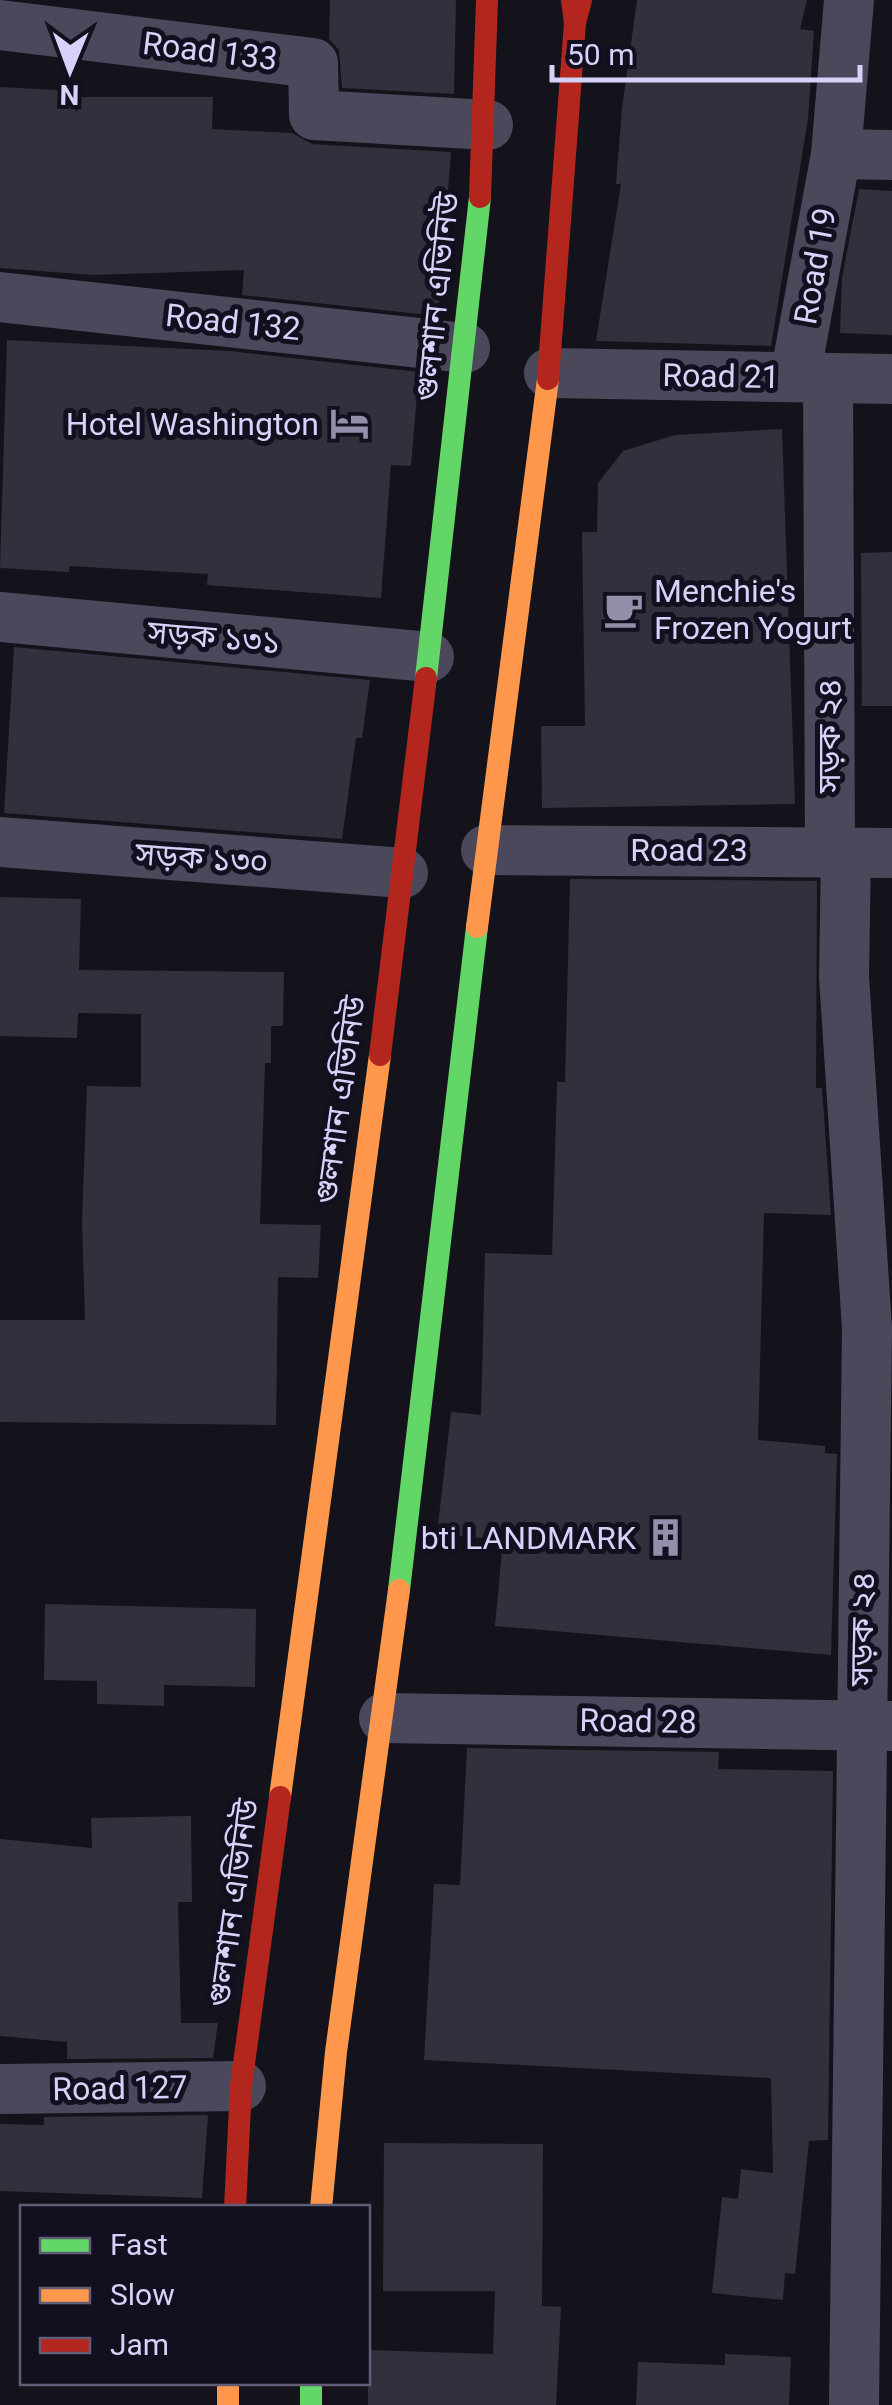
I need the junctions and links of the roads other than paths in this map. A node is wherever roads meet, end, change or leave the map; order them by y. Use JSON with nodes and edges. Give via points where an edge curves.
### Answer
{"nodes":[{"id":1,"x":487,"y":0,"type":"edge"},
{"id":2,"x":849,"y":0,"type":"edge"},
{"id":3,"x":576,"y":8,"type":"edge"},
{"id":4,"x":0,"y":25,"type":"edge"},
{"id":5,"x":488,"y":125,"type":"junction"},
{"id":6,"x":836,"y":154,"type":"junction"},
{"id":7,"x":892,"y":155,"type":"edge"},
{"id":8,"x":0,"y":296,"type":"edge"},
{"id":9,"x":466,"y":348,"type":"junction"},
{"id":10,"x":549,"y":373,"type":"junction"},
{"id":11,"x":812,"y":378,"type":"junction"},
{"id":12,"x":892,"y":379,"type":"edge"},
{"id":13,"x":0,"y":616,"type":"edge"},
{"id":14,"x":428,"y":656,"type":"junction"},
{"id":15,"x":0,"y":842,"type":"edge"},
{"id":16,"x":486,"y":850,"type":"junction"},
{"id":17,"x":856,"y":853,"type":"edge"},
{"id":18,"x":404,"y":874,"type":"junction"},
{"id":19,"x":880,"y":1328,"type":"edge"},
{"id":20,"x":384,"y":1718,"type":"junction"},
{"id":21,"x":876,"y":1725,"type":"edge"},
{"id":22,"x":241,"y":2086,"type":"junction"},
{"id":23,"x":0,"y":2089,"type":"edge"},
{"id":24,"x":236,"y":2205,"type":"edge"},
{"id":25,"x":321,"y":2205,"type":"edge"},
{"id":26,"x":854,"y":2405,"type":"edge"}],
"edges":[{"from":1,"to":5,"type":"main road","name":"গুলশান এভিনিউ"},
{"from":2,"to":6,"type":"street","name":"Road 19"},
{"from":3,"to":10,"type":"main road"},
{"from":4,"to":5,"type":"street","name":"Road 133","via":[[313,63],[314,116]]},
{"from":5,"to":9,"type":"main road","name":"গুলশান এভিনিউ"},
{"from":6,"to":7,"type":"street"},
{"from":6,"to":11,"type":"street","name":"Road 19"},
{"from":8,"to":9,"type":"street","name":"Road 132"},
{"from":9,"to":14,"type":"main road","name":"গুলশান এভিনিউ"},
{"from":10,"to":11,"type":"street","name":"Road 21"},
{"from":10,"to":16,"type":"main road"},
{"from":11,"to":12,"type":"street","name":"Road 21"},
{"from":11,"to":17,"type":"street","name":"সড়ক ২৪"},
{"from":13,"to":14,"type":"street","name":"সড়ক ১৩১"},
{"from":14,"to":18,"type":"main road","name":"গুলশান এভিনিউ"},
{"from":15,"to":18,"type":"street","name":"সড়ক ১৩০"},
{"from":16,"to":17,"type":"street","name":"Road 23"},
{"from":16,"to":20,"type":"main road"},
{"from":17,"to":19,"type":"street","name":"সড়ক ২৪","via":[[844,978]]},
{"from":18,"to":22,"type":"main road","name":"গুলশান এভিনিউ"},
{"from":19,"to":21,"type":"street","name":"সড়ক ২৪"},
{"from":20,"to":21,"type":"street","name":"Road 28"},
{"from":20,"to":25,"type":"main road"},
{"from":21,"to":26,"type":"street","name":"সড়ক ২৪"},
{"from":22,"to":23,"type":"street","name":"Road 127"},
{"from":22,"to":24,"type":"main road","name":"গুলশান এভিনিউ"}]}
